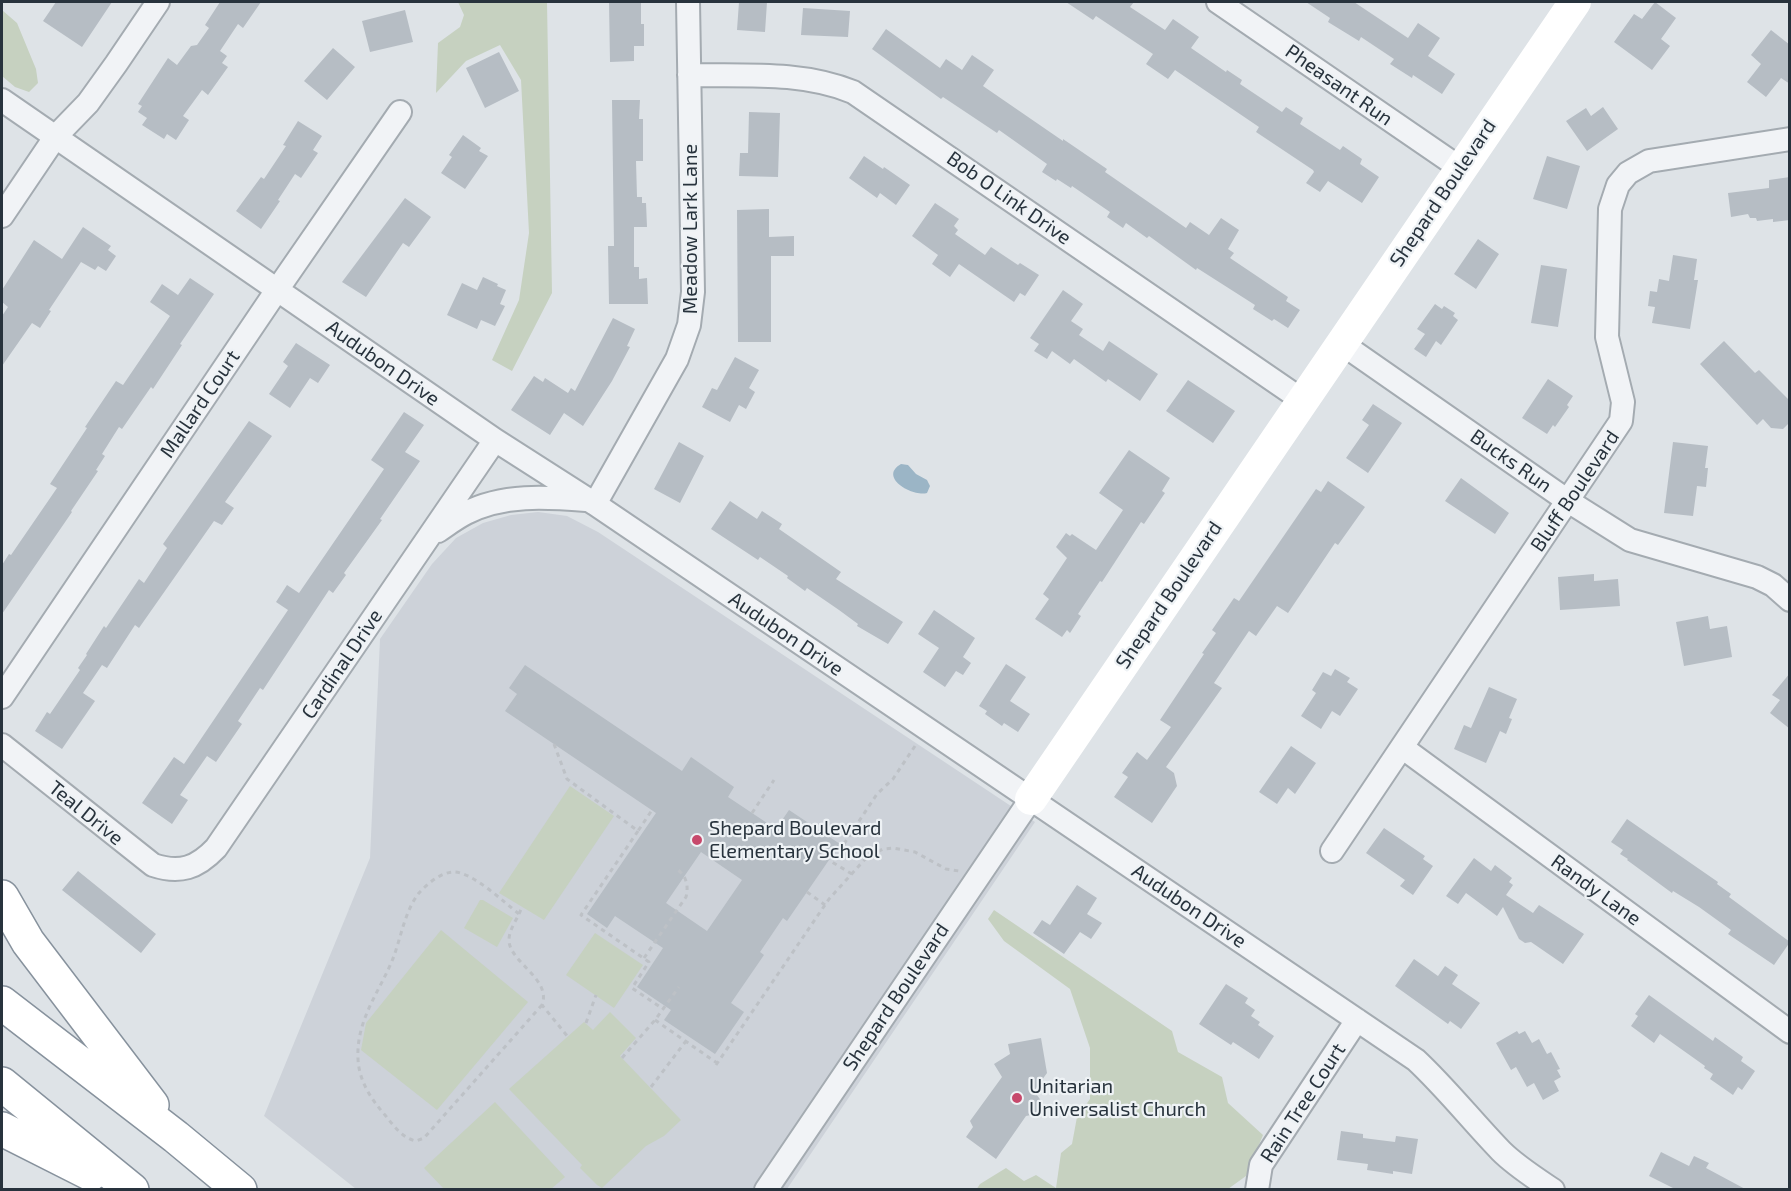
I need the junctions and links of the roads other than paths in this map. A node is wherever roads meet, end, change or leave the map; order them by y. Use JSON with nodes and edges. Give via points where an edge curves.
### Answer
{"nodes":[{"id":1,"x":158,"y":2,"type":"edge"},
{"id":2,"x":688,"y":2,"type":"edge"},
{"id":3,"x":1218,"y":2,"type":"edge"},
{"id":4,"x":1575,"y":2,"type":"edge"},
{"id":5,"x":689,"y":75,"type":"junction"},
{"id":6,"x":2,"y":100,"type":"edge"},
{"id":7,"x":400,"y":112,"type":"dead end"},
{"id":8,"x":56,"y":136,"type":"junction"},
{"id":9,"x":1790,"y":139,"type":"edge"},
{"id":10,"x":1460,"y":168,"type":"junction"},
{"id":11,"x":2,"y":216,"type":"edge"},
{"id":12,"x":277,"y":290,"type":"junction"},
{"id":13,"x":1341,"y":343,"type":"junction"},
{"id":14,"x":1302,"y":400,"type":"junction"},
{"id":15,"x":495,"y":440,"type":"junction"},
{"id":16,"x":1568,"y":501,"type":"junction"},
{"id":17,"x":591,"y":502,"type":"junction"},
{"id":18,"x":429,"y":537,"type":"junction"},
{"id":19,"x":1790,"y":600,"type":"edge"},
{"id":20,"x":2,"y":697,"type":"edge"},
{"id":21,"x":2,"y":745,"type":"edge"},
{"id":22,"x":1403,"y":747,"type":"junction"},
{"id":23,"x":1031,"y":799,"type":"junction"},
{"id":24,"x":1332,"y":851,"type":"dead end"},
{"id":25,"x":175,"y":870,"type":"joint"},
{"id":26,"x":2,"y":897,"type":"edge"},
{"id":27,"x":2,"y":1004,"type":"edge"},
{"id":28,"x":1357,"y":1020,"type":"junction"},
{"id":29,"x":1790,"y":1032,"type":"edge"},
{"id":30,"x":2,"y":1084,"type":"edge"},
{"id":31,"x":2,"y":1128,"type":"edge"},
{"id":32,"x":176,"y":1137,"type":"junction"},
{"id":33,"x":121,"y":1190,"type":"edge"},
{"id":34,"x":132,"y":1190,"type":"edge"},
{"id":35,"x":240,"y":1190,"type":"edge"},
{"id":36,"x":766,"y":1190,"type":"edge"},
{"id":37,"x":1257,"y":1190,"type":"edge"},
{"id":38,"x":1553,"y":1190,"type":"edge"}],
"edges":[{"from":1,"to":8,"type":"street","via":[[88,103]]},
{"from":2,"to":5,"type":"street","name":"Meadow Lark Lane"},
{"from":3,"to":10,"type":"street","name":"Pheasant Run"},
{"from":4,"to":10,"type":"street","name":"Shepard Boulevard"},
{"from":5,"to":14,"type":"street","name":"Bob O Link Drive","via":[[801,77],[853,92]]},
{"from":5,"to":17,"type":"street","name":"Meadow Lark Lane","via":[[693,292],[689,325],[677,359]]},
{"from":6,"to":8,"type":"street","name":"Audubon Drive"},
{"from":7,"to":12,"type":"street","name":"Mallard Court"},
{"from":8,"to":11,"type":"street"},
{"from":8,"to":12,"type":"street","name":"Audubon Drive"},
{"from":9,"to":16,"type":"street","name":"Bluff Boulevard","via":[[1649,161],[1628,173],[1618,185],[1610,209],[1607,338],[1623,412],[1609,442]]},
{"from":10,"to":13,"type":"street","name":"Shepard Boulevard"},
{"from":12,"to":15,"type":"street","name":"Audubon Drive"},
{"from":12,"to":20,"type":"street","name":"Mallard Court"},
{"from":13,"to":14,"type":"street","name":"Shepard Boulevard"},
{"from":13,"to":16,"type":"street","name":"Bucks Run"},
{"from":14,"to":23,"type":"street","name":"Shepard Boulevard"},
{"from":15,"to":17,"type":"street","name":"Audubon Drive"},
{"from":15,"to":18,"type":"street","name":"Cardinal Drive"},
{"from":16,"to":19,"type":"street","name":"Bucks Run","via":[[1630,540],[1757,577]]},
{"from":16,"to":22,"type":"street","name":"Bluff Boulevard"},
{"from":17,"to":18,"type":"street","via":[[545,497],[506,500],[467,513]]},
{"from":17,"to":23,"type":"street","name":"Audubon Drive"},
{"from":18,"to":25,"type":"street","name":"Cardinal Drive","via":[[216,848],[203,861]]},
{"from":21,"to":25,"type":"street","name":"Teal Drive","via":[[142,858]]},
{"from":22,"to":24,"type":"street","name":"Bluff Boulevard"},
{"from":22,"to":29,"type":"street","name":"Randy Lane"},
{"from":23,"to":28,"type":"street","name":"Audubon Drive"},
{"from":23,"to":36,"type":"street","name":"Shepard Boulevard"},
{"from":26,"to":32,"type":"highway","via":[[28,942]]},
{"from":27,"to":32,"type":"highway"},
{"from":28,"to":37,"type":"street","name":"Rain Tree Court","via":[[1261,1165]]},
{"from":28,"to":38,"type":"street","name":"Audubon Drive","via":[[1416,1060],[1502,1153]]},
{"from":30,"to":34,"type":"highway"},
{"from":31,"to":33,"type":"highway"},
{"from":32,"to":35,"type":"highway"}]}
